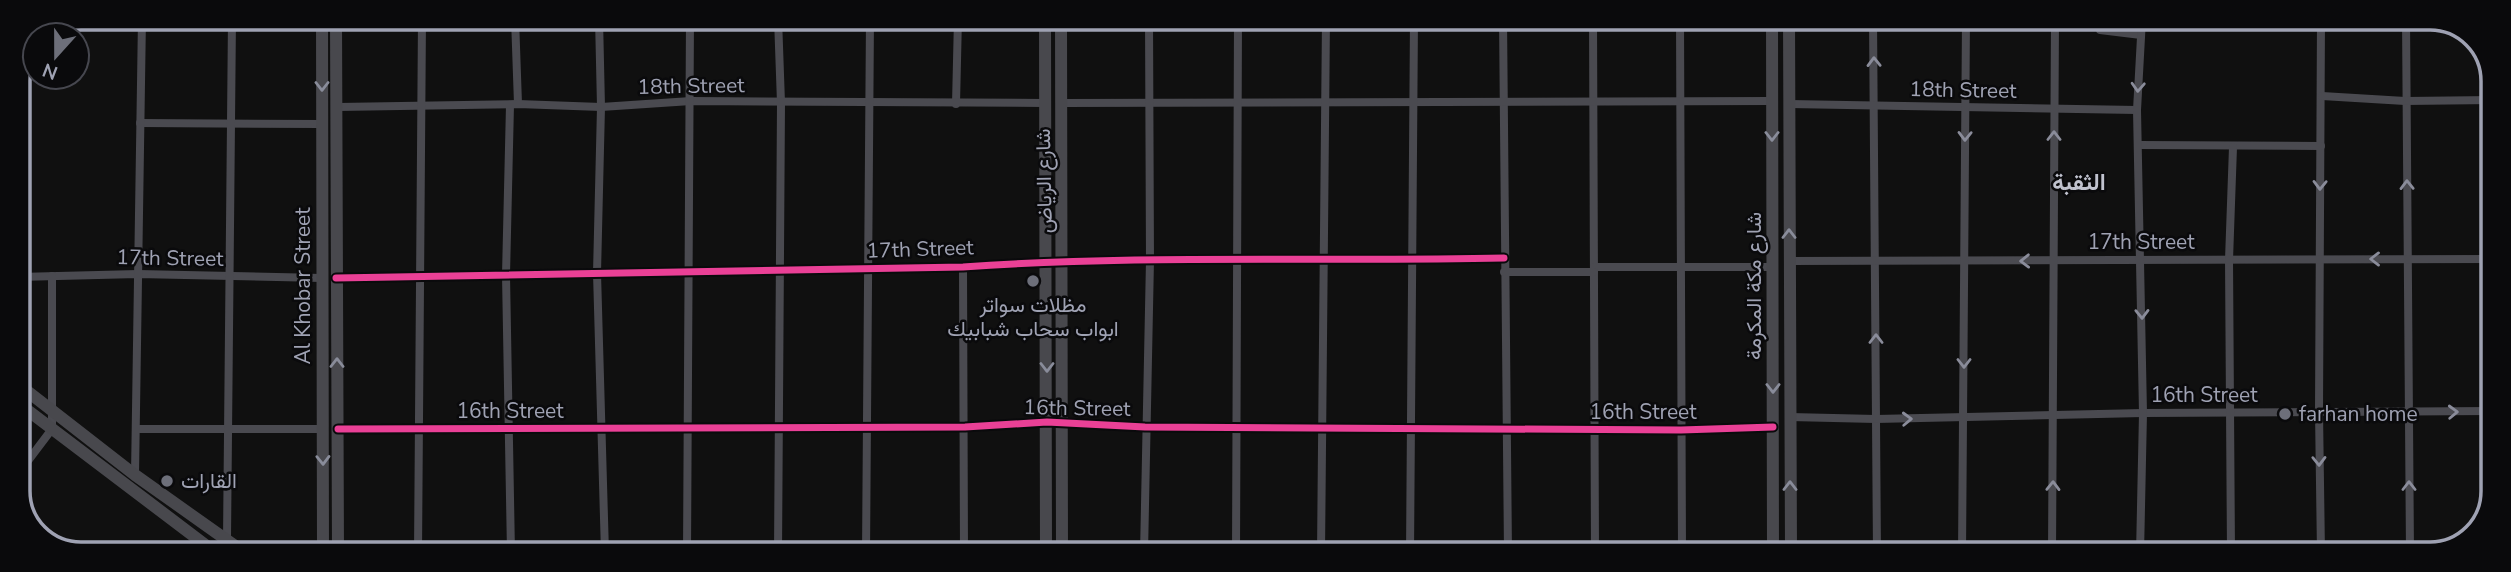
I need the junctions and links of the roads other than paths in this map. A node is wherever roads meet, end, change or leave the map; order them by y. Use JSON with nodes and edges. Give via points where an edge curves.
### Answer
{"nodes":[{"id":1,"x":142,"y":30,"type":"edge"},
{"id":2,"x":232,"y":30,"type":"edge"},
{"id":3,"x":322,"y":30,"type":"edge"},
{"id":4,"x":336,"y":30,"type":"edge"},
{"id":5,"x":422,"y":30,"type":"edge"},
{"id":6,"x":515,"y":30,"type":"edge"},
{"id":7,"x":599,"y":30,"type":"edge"},
{"id":8,"x":690,"y":30,"type":"edge"},
{"id":9,"x":778,"y":30,"type":"edge"},
{"id":10,"x":870,"y":30,"type":"edge"},
{"id":11,"x":958,"y":30,"type":"edge"},
{"id":12,"x":1045,"y":30,"type":"edge"},
{"id":13,"x":1061,"y":30,"type":"edge"},
{"id":14,"x":1149,"y":30,"type":"edge"},
{"id":15,"x":1238,"y":30,"type":"edge"},
{"id":16,"x":1326,"y":30,"type":"edge"},
{"id":17,"x":1414,"y":30,"type":"edge"},
{"id":18,"x":1503,"y":30,"type":"edge"},
{"id":19,"x":1592,"y":30,"type":"edge"},
{"id":20,"x":1680,"y":30,"type":"edge"},
{"id":21,"x":1772,"y":30,"type":"edge"},
{"id":22,"x":1789,"y":30,"type":"edge"},
{"id":23,"x":1873,"y":30,"type":"edge"},
{"id":24,"x":1966,"y":30,"type":"edge"},
{"id":25,"x":2055,"y":30,"type":"edge"},
{"id":26,"x":2100,"y":30,"type":"edge"},
{"id":27,"x":2141,"y":30,"type":"edge"},
{"id":28,"x":2321,"y":30,"type":"edge"},
{"id":29,"x":2406,"y":30,"type":"edge"},
{"id":30,"x":2141,"y":35,"type":"junction"},
{"id":31,"x":2322,"y":96,"type":"junction"},
{"id":32,"x":1593,"y":100,"type":"junction"},
{"id":33,"x":1772,"y":100,"type":"junction"},
{"id":34,"x":2481,"y":100,"type":"edge"},
{"id":35,"x":691,"y":101,"type":"junction"},
{"id":36,"x":2406,"y":101,"type":"junction"},
{"id":37,"x":1415,"y":102,"type":"junction"},
{"id":38,"x":1504,"y":102,"type":"junction"},
{"id":39,"x":1681,"y":102,"type":"junction"},
{"id":40,"x":781,"y":103,"type":"junction"},
{"id":41,"x":872,"y":103,"type":"junction"},
{"id":42,"x":1045,"y":103,"type":"junction"},
{"id":43,"x":1062,"y":103,"type":"junction"},
{"id":44,"x":514,"y":104,"type":"junction"},
{"id":45,"x":956,"y":104,"type":"junction"},
{"id":46,"x":1237,"y":104,"type":"junction"},
{"id":47,"x":1327,"y":104,"type":"junction"},
{"id":48,"x":1789,"y":104,"type":"junction"},
{"id":49,"x":1151,"y":105,"type":"junction"},
{"id":50,"x":1965,"y":105,"type":"junction"},
{"id":51,"x":421,"y":106,"type":"junction"},
{"id":52,"x":338,"y":107,"type":"junction"},
{"id":53,"x":601,"y":107,"type":"junction"},
{"id":54,"x":1875,"y":107,"type":"junction"},
{"id":55,"x":2137,"y":110,"type":"junction"},
{"id":56,"x":2054,"y":111,"type":"junction"},
{"id":57,"x":140,"y":123,"type":"junction"},
{"id":58,"x":231,"y":124,"type":"junction"},
{"id":59,"x":322,"y":124,"type":"junction"},
{"id":60,"x":2139,"y":145,"type":"junction"},
{"id":61,"x":2321,"y":146,"type":"junction"},
{"id":62,"x":2233,"y":147,"type":"junction"},
{"id":63,"x":1504,"y":258,"type":"junction"},
{"id":64,"x":2141,"y":259,"type":"junction"},
{"id":65,"x":2319,"y":259,"type":"junction"},
{"id":66,"x":2481,"y":259,"type":"edge"},
{"id":67,"x":1150,"y":260,"type":"junction"},
{"id":68,"x":1238,"y":260,"type":"junction"},
{"id":69,"x":1325,"y":260,"type":"junction"},
{"id":70,"x":1414,"y":260,"type":"junction"},
{"id":71,"x":1877,"y":260,"type":"junction"},
{"id":72,"x":2053,"y":260,"type":"junction"},
{"id":73,"x":2229,"y":260,"type":"junction"},
{"id":74,"x":2408,"y":260,"type":"junction"},
{"id":75,"x":1046,"y":261,"type":"junction"},
{"id":76,"x":1790,"y":261,"type":"junction"},
{"id":77,"x":1964,"y":262,"type":"junction"},
{"id":78,"x":1064,"y":264,"type":"junction"},
{"id":79,"x":962,"y":267,"type":"junction"},
{"id":80,"x":1773,"y":267,"type":"junction"},
{"id":81,"x":868,"y":268,"type":"junction"},
{"id":82,"x":1681,"y":268,"type":"junction"},
{"id":83,"x":778,"y":270,"type":"junction"},
{"id":84,"x":1594,"y":270,"type":"junction"},
{"id":85,"x":689,"y":272,"type":"junction"},
{"id":86,"x":1504,"y":272,"type":"junction"},
{"id":87,"x":597,"y":273,"type":"junction"},
{"id":88,"x":138,"y":274,"type":"junction"},
{"id":89,"x":506,"y":275,"type":"junction"},
{"id":90,"x":52,"y":276,"type":"junction"},
{"id":91,"x":229,"y":276,"type":"junction"},
{"id":92,"x":30,"y":277,"type":"edge"},
{"id":93,"x":420,"y":277,"type":"junction"},
{"id":94,"x":322,"y":278,"type":"junction"},
{"id":95,"x":336,"y":278,"type":"junction"},
{"id":96,"x":30,"y":394,"type":"edge"},
{"id":97,"x":50,"y":410,"type":"junction"},
{"id":98,"x":2481,"y":411,"type":"edge"},
{"id":99,"x":30,"y":412,"type":"edge"},
{"id":100,"x":2319,"y":412,"type":"junction"},
{"id":101,"x":2143,"y":413,"type":"junction"},
{"id":102,"x":2231,"y":413,"type":"junction"},
{"id":103,"x":2409,"y":413,"type":"junction"},
{"id":104,"x":2053,"y":415,"type":"junction"},
{"id":105,"x":1790,"y":417,"type":"junction"},
{"id":106,"x":1964,"y":417,"type":"junction"},
{"id":107,"x":1876,"y":419,"type":"junction"},
{"id":108,"x":1047,"y":422,"type":"junction"},
{"id":109,"x":1063,"y":423,"type":"junction"},
{"id":110,"x":965,"y":426,"type":"junction"},
{"id":111,"x":778,"y":427,"type":"junction"},
{"id":112,"x":867,"y":427,"type":"junction"},
{"id":113,"x":1145,"y":427,"type":"junction"},
{"id":114,"x":1236,"y":427,"type":"junction"},
{"id":115,"x":1773,"y":427,"type":"junction"},
{"id":116,"x":509,"y":428,"type":"junction"},
{"id":117,"x":601,"y":428,"type":"junction"},
{"id":118,"x":688,"y":428,"type":"junction"},
{"id":119,"x":1322,"y":428,"type":"junction"},
{"id":120,"x":1411,"y":428,"type":"junction"},
{"id":121,"x":52,"y":429,"type":"junction"},
{"id":122,"x":136,"y":429,"type":"junction"},
{"id":123,"x":228,"y":429,"type":"junction"},
{"id":124,"x":322,"y":429,"type":"junction"},
{"id":125,"x":338,"y":429,"type":"junction"},
{"id":126,"x":419,"y":429,"type":"junction"},
{"id":127,"x":1507,"y":429,"type":"junction"},
{"id":128,"x":1594,"y":429,"type":"junction"},
{"id":129,"x":1681,"y":430,"type":"junction"},
{"id":130,"x":30,"y":458,"type":"edge"},
{"id":131,"x":135,"y":475,"type":"junction"},
{"id":132,"x":324,"y":510,"type":"junction"},
{"id":133,"x":338,"y":510,"type":"junction"},
{"id":134,"x":227,"y":539,"type":"junction"},
{"id":135,"x":201,"y":542,"type":"edge"},
{"id":136,"x":231,"y":542,"type":"edge"},
{"id":137,"x":323,"y":542,"type":"edge"},
{"id":138,"x":339,"y":542,"type":"edge"},
{"id":139,"x":418,"y":542,"type":"edge"},
{"id":140,"x":511,"y":542,"type":"edge"},
{"id":141,"x":605,"y":542,"type":"edge"},
{"id":142,"x":687,"y":542,"type":"edge"},
{"id":143,"x":778,"y":542,"type":"edge"},
{"id":144,"x":866,"y":542,"type":"edge"},
{"id":145,"x":964,"y":542,"type":"edge"},
{"id":146,"x":1046,"y":542,"type":"edge"},
{"id":147,"x":1062,"y":542,"type":"edge"},
{"id":148,"x":1144,"y":542,"type":"edge"},
{"id":149,"x":1236,"y":542,"type":"edge"},
{"id":150,"x":1321,"y":542,"type":"edge"},
{"id":151,"x":1410,"y":542,"type":"edge"},
{"id":152,"x":1508,"y":542,"type":"edge"},
{"id":153,"x":1595,"y":542,"type":"edge"},
{"id":154,"x":1682,"y":542,"type":"edge"},
{"id":155,"x":1773,"y":542,"type":"edge"},
{"id":156,"x":1791,"y":542,"type":"edge"},
{"id":157,"x":1877,"y":542,"type":"edge"},
{"id":158,"x":1962,"y":542,"type":"edge"},
{"id":159,"x":2052,"y":542,"type":"edge"},
{"id":160,"x":2140,"y":542,"type":"edge"},
{"id":161,"x":2231,"y":542,"type":"edge"},
{"id":162,"x":2321,"y":542,"type":"edge"},
{"id":163,"x":2410,"y":542,"type":"edge"}],
"edges":[{"from":1,"to":57,"type":"street"},
{"from":2,"to":58,"type":"street"},
{"from":3,"to":59,"type":"main road","name":"Al Khobar Street","one_way":true},
{"from":4,"to":52,"type":"main road","name":"Al Khobar Street"},
{"from":5,"to":51,"type":"street"},
{"from":6,"to":44,"type":"street"},
{"from":7,"to":53,"type":"street"},
{"from":8,"to":35,"type":"street"},
{"from":9,"to":40,"type":"street"},
{"from":10,"to":41,"type":"street"},
{"from":11,"to":45,"type":"street"},
{"from":12,"to":42,"type":"main road","name":"شارع الرياض"},
{"from":13,"to":43,"type":"main road","name":"شارع الرياض"},
{"from":14,"to":49,"type":"street"},
{"from":15,"to":46,"type":"street"},
{"from":16,"to":47,"type":"street"},
{"from":17,"to":37,"type":"street"},
{"from":18,"to":38,"type":"street"},
{"from":19,"to":32,"type":"street"},
{"from":20,"to":39,"type":"street"},
{"from":21,"to":33,"type":"main road","name":"شارع مكة المكرمة"},
{"from":22,"to":48,"type":"main road","name":"شارع مكة المكرمة"},
{"from":54,"to":23,"type":"street","one_way":true},
{"from":24,"to":50,"type":"street"},
{"from":25,"to":56,"type":"street"},
{"from":26,"to":30,"type":"street"},
{"from":27,"to":30,"type":"street"},
{"from":28,"to":31,"type":"street"},
{"from":29,"to":36,"type":"street"},
{"from":30,"to":55,"type":"street","one_way":true},
{"from":31,"to":36,"type":"street"},
{"from":31,"to":61,"type":"street"},
{"from":32,"to":38,"type":"street"},
{"from":32,"to":39,"type":"street"},
{"from":32,"to":84,"type":"street"},
{"from":33,"to":39,"type":"street"},
{"from":33,"to":80,"type":"main road","name":"شارع مكة المكرمة","one_way":true},
{"from":34,"to":36,"type":"street"},
{"from":35,"to":40,"type":"street","name":"18th Street"},
{"from":35,"to":53,"type":"street","name":"18th Street"},
{"from":35,"to":85,"type":"street"},
{"from":74,"to":36,"type":"street","one_way":true},
{"from":37,"to":38,"type":"street"},
{"from":37,"to":47,"type":"street"},
{"from":37,"to":70,"type":"street"},
{"from":38,"to":63,"type":"street"},
{"from":39,"to":82,"type":"street"},
{"from":40,"to":41,"type":"street","name":"18th Street"},
{"from":40,"to":83,"type":"street"},
{"from":41,"to":45,"type":"street","name":"18th Street"},
{"from":41,"to":81,"type":"street"},
{"from":42,"to":45,"type":"street","name":"18th Street"},
{"from":42,"to":75,"type":"main road","name":"شارع الرياض"},
{"from":43,"to":49,"type":"street"},
{"from":43,"to":78,"type":"main road","name":"شارع الرياض"},
{"from":44,"to":51,"type":"street","name":"18th Street"},
{"from":44,"to":53,"type":"street","name":"18th Street"},
{"from":44,"to":89,"type":"street"},
{"from":46,"to":47,"type":"street"},
{"from":46,"to":49,"type":"street"},
{"from":46,"to":68,"type":"street"},
{"from":47,"to":69,"type":"street"},
{"from":48,"to":54,"type":"street","name":"18th Street"},
{"from":76,"to":48,"type":"main road","name":"شارع مكة المكرمة","one_way":true},
{"from":49,"to":67,"type":"street"},
{"from":50,"to":54,"type":"street","name":"18th Street"},
{"from":50,"to":56,"type":"street","name":"18th Street"},
{"from":50,"to":77,"type":"street","one_way":true},
{"from":51,"to":52,"type":"street","name":"18th Street"},
{"from":51,"to":93,"type":"street"},
{"from":52,"to":95,"type":"main road","name":"Al Khobar Street"},
{"from":53,"to":87,"type":"street"},
{"from":54,"to":71,"type":"street"},
{"from":55,"to":56,"type":"street","name":"18th Street"},
{"from":55,"to":60,"type":"street"},
{"from":72,"to":56,"type":"street","one_way":true},
{"from":57,"to":58,"type":"street"},
{"from":57,"to":88,"type":"street"},
{"from":58,"to":59,"type":"street"},
{"from":58,"to":91,"type":"street"},
{"from":59,"to":94,"type":"main road","name":"Al Khobar Street"},
{"from":60,"to":62,"type":"street"},
{"from":60,"to":64,"type":"street"},
{"from":61,"to":62,"type":"street"},
{"from":61,"to":65,"type":"street","one_way":true},
{"from":62,"to":73,"type":"street"},
{"from":63,"to":70,"type":"street","name":"17th Street"},
{"from":63,"to":86,"type":"street"},
{"from":64,"to":72,"type":"street","name":"17th Street"},
{"from":64,"to":73,"type":"street","name":"17th Street"},
{"from":64,"to":101,"type":"street","one_way":true},
{"from":65,"to":73,"type":"street","name":"17th Street"},
{"from":74,"to":65,"type":"street","name":"17th Street","one_way":true},
{"from":65,"to":100,"type":"street"},
{"from":66,"to":74,"type":"street","name":"17th Street"},
{"from":67,"to":68,"type":"street","name":"17th Street"},
{"from":67,"to":78,"type":"street","name":"17th Street"},
{"from":67,"to":113,"type":"street"},
{"from":68,"to":69,"type":"street","name":"17th Street"},
{"from":68,"to":114,"type":"street"},
{"from":69,"to":70,"type":"street","name":"17th Street"},
{"from":69,"to":119,"type":"street"},
{"from":70,"to":120,"type":"street"},
{"from":71,"to":76,"type":"street","name":"17th Street"},
{"from":71,"to":77,"type":"street","name":"17th Street"},
{"from":107,"to":71,"type":"street","one_way":true},
{"from":72,"to":77,"type":"street","name":"17th Street","one_way":true},
{"from":72,"to":104,"type":"street"},
{"from":73,"to":102,"type":"street"},
{"from":74,"to":103,"type":"street"},
{"from":75,"to":78,"type":"street","name":"17th Street"},
{"from":75,"to":79,"type":"street","name":"17th Street"},
{"from":75,"to":108,"type":"main road","name":"شارع الرياض","one_way":true},
{"from":76,"to":105,"type":"main road","name":"شارع مكة المكرمة"},
{"from":77,"to":106,"type":"street","one_way":true},
{"from":78,"to":109,"type":"main road","name":"شارع الرياض"},
{"from":79,"to":81,"type":"street","name":"17th Street"},
{"from":79,"to":110,"type":"street"},
{"from":80,"to":82,"type":"street"},
{"from":80,"to":115,"type":"main road","name":"شارع مكة المكرمة","one_way":true},
{"from":81,"to":83,"type":"street","name":"17th Street"},
{"from":81,"to":112,"type":"street"},
{"from":82,"to":84,"type":"street"},
{"from":82,"to":129,"type":"street"},
{"from":83,"to":85,"type":"street","name":"17th Street"},
{"from":83,"to":111,"type":"street"},
{"from":84,"to":86,"type":"street"},
{"from":84,"to":128,"type":"street"},
{"from":85,"to":87,"type":"street","name":"17th Street"},
{"from":85,"to":118,"type":"street"},
{"from":86,"to":127,"type":"street"},
{"from":87,"to":89,"type":"street","name":"17th Street"},
{"from":87,"to":117,"type":"street"},
{"from":88,"to":90,"type":"street","name":"17th Street"},
{"from":88,"to":91,"type":"street","name":"17th Street"},
{"from":88,"to":122,"type":"street"},
{"from":89,"to":93,"type":"street","name":"17th Street"},
{"from":89,"to":116,"type":"street"},
{"from":90,"to":92,"type":"street","name":"17th Street"},
{"from":90,"to":97,"type":"street"},
{"from":91,"to":94,"type":"street","name":"17th Street"},
{"from":91,"to":123,"type":"street"},
{"from":93,"to":95,"type":"street","name":"17th Street"},
{"from":93,"to":126,"type":"street"},
{"from":94,"to":124,"type":"main road","name":"Al Khobar Street"},
{"from":125,"to":95,"type":"main road","name":"Al Khobar Street","one_way":true},
{"from":96,"to":97,"type":"main road"},
{"from":97,"to":121,"type":"street"},
{"from":97,"to":131,"type":"main road"},
{"from":103,"to":98,"type":"street","name":"16th Street","one_way":true},
{"from":99,"to":121,"type":"main road"},
{"from":100,"to":102,"type":"street","name":"16th Street"},
{"from":100,"to":103,"type":"street","name":"16th Street"},
{"from":100,"to":162,"type":"street","one_way":true},
{"from":101,"to":102,"type":"street","name":"16th Street"},
{"from":101,"to":104,"type":"street","name":"16th Street"},
{"from":101,"to":160,"type":"street"},
{"from":102,"to":161,"type":"street"},
{"from":163,"to":103,"type":"street","one_way":true},
{"from":104,"to":106,"type":"street","name":"16th Street"},
{"from":159,"to":104,"type":"street","one_way":true},
{"from":105,"to":107,"type":"street","name":"16th Street"},
{"from":156,"to":105,"type":"main road","name":"شارع مكة المكرمة","one_way":true},
{"from":107,"to":106,"type":"street","name":"16th Street","one_way":true},
{"from":106,"to":158,"type":"street"},
{"from":107,"to":157,"type":"street"},
{"from":108,"to":109,"type":"street","name":"16th Street"},
{"from":108,"to":110,"type":"street","name":"16th Street"},
{"from":108,"to":146,"type":"main road","name":"شارع الرياض"},
{"from":109,"to":113,"type":"street","name":"16th Street"},
{"from":109,"to":147,"type":"main road","name":"شارع الرياض"},
{"from":110,"to":112,"type":"street","name":"16th Street"},
{"from":110,"to":145,"type":"street"},
{"from":111,"to":112,"type":"street","name":"16th Street"},
{"from":111,"to":118,"type":"street","name":"16th Street"},
{"from":111,"to":143,"type":"street"},
{"from":112,"to":144,"type":"street"},
{"from":113,"to":114,"type":"street","name":"16th Street"},
{"from":113,"to":148,"type":"street"},
{"from":114,"to":119,"type":"street","name":"16th Street"},
{"from":114,"to":149,"type":"street"},
{"from":115,"to":129,"type":"street","name":"16th Street"},
{"from":115,"to":155,"type":"main road","name":"شارع مكة المكرمة"},
{"from":116,"to":117,"type":"street","name":"16th Street"},
{"from":116,"to":126,"type":"street","name":"16th Street"},
{"from":116,"to":140,"type":"street"},
{"from":117,"to":118,"type":"street","name":"16th Street"},
{"from":117,"to":141,"type":"street"},
{"from":118,"to":142,"type":"street"},
{"from":119,"to":120,"type":"street","name":"16th Street"},
{"from":119,"to":150,"type":"street"},
{"from":120,"to":127,"type":"street","name":"16th Street"},
{"from":120,"to":151,"type":"street"},
{"from":121,"to":130,"type":"street"},
{"from":121,"to":135,"type":"main road"},
{"from":122,"to":123,"type":"street"},
{"from":122,"to":131,"type":"street"},
{"from":123,"to":124,"type":"street"},
{"from":123,"to":134,"type":"street"},
{"from":124,"to":132,"type":"main road","name":"Al Khobar Street","one_way":true},
{"from":125,"to":126,"type":"street","name":"16th Street"},
{"from":125,"to":133,"type":"main road","name":"Al Khobar Street"},
{"from":126,"to":139,"type":"street"},
{"from":127,"to":128,"type":"street","name":"16th Street"},
{"from":127,"to":152,"type":"street"},
{"from":128,"to":129,"type":"street","name":"16th Street"},
{"from":128,"to":153,"type":"street"},
{"from":129,"to":154,"type":"street"},
{"from":131,"to":134,"type":"main road"},
{"from":132,"to":133,"type":"main road"},
{"from":132,"to":137,"type":"main road","name":"Al Khobar Street"},
{"from":133,"to":138,"type":"main road","name":"Al Khobar Street"},
{"from":134,"to":136,"type":"main road"}]}
